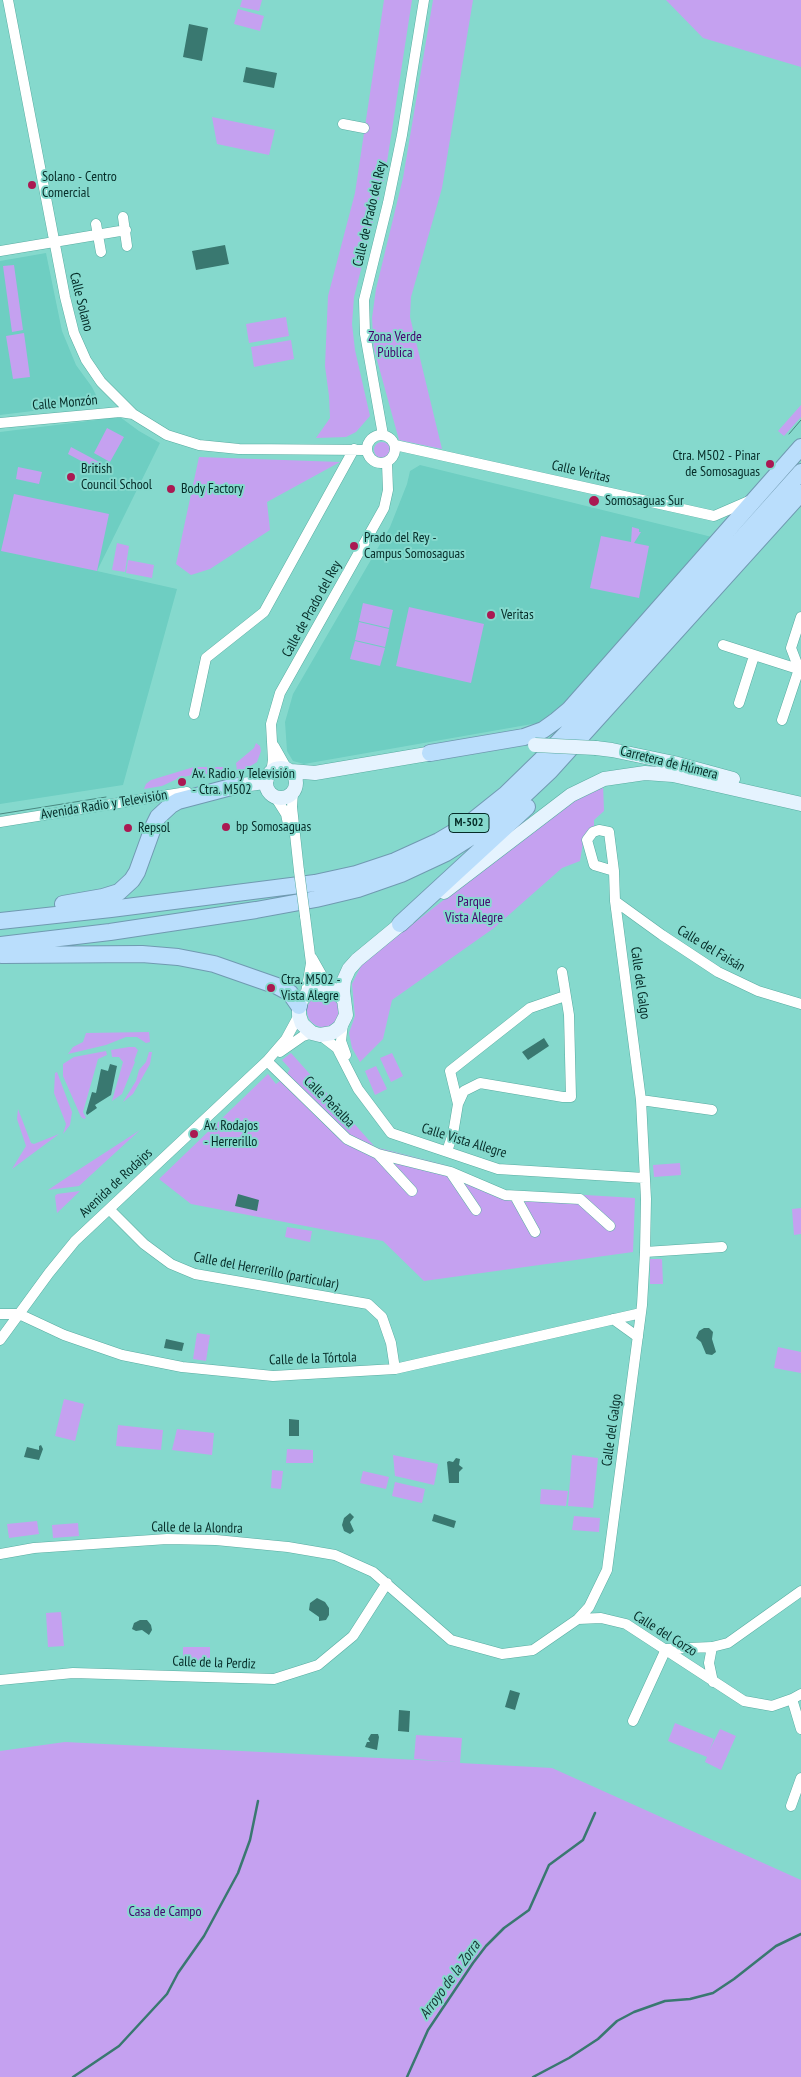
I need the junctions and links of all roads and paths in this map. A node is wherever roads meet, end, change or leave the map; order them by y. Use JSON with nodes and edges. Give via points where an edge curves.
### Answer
{"nodes":[{"id":1,"x":8,"y":0,"type":"edge"},
{"id":2,"x":424,"y":0,"type":"edge"},
{"id":3,"x":344,"y":124,"type":"dead end"},
{"id":4,"x":364,"y":128,"type":"dead end"},
{"id":5,"x":123,"y":217,"type":"dead end"},
{"id":6,"x":97,"y":229,"type":"junction"},
{"id":7,"x":126,"y":230,"type":"junction"},
{"id":8,"x":54,"y":243,"type":"junction"},
{"id":9,"x":127,"y":246,"type":"dead end"},
{"id":10,"x":0,"y":252,"type":"edge"},
{"id":11,"x":101,"y":252,"type":"dead end"},
{"id":12,"x":133,"y":414,"type":"junction"},
{"id":13,"x":0,"y":423,"type":"edge"},
{"id":14,"x":383,"y":435,"type":"junction"},
{"id":15,"x":395,"y":445,"type":"junction"},
{"id":16,"x":801,"y":447,"type":"edge"},
{"id":17,"x":354,"y":450,"type":"junction"},
{"id":18,"x":367,"y":450,"type":"junction"},
{"id":19,"x":387,"y":463,"type":"junction"},
{"id":20,"x":801,"y":472,"type":"edge"},
{"id":21,"x":801,"y":493,"type":"edge"},
{"id":22,"x":758,"y":496,"type":"junction"},
{"id":23,"x":801,"y":617,"type":"edge"},
{"id":24,"x":723,"y":646,"type":"dead end"},
{"id":25,"x":661,"y":648,"type":"junction"},
{"id":26,"x":754,"y":656,"type":"junction"},
{"id":27,"x":800,"y":670,"type":"edge"},
{"id":28,"x":739,"y":703,"type":"dead end"},
{"id":29,"x":194,"y":714,"type":"dead end"},
{"id":30,"x":782,"y":720,"type":"dead end"},
{"id":31,"x":272,"y":742,"type":"junction"},
{"id":32,"x":430,"y":753,"type":"junction"},
{"id":33,"x":289,"y":770,"type":"junction"},
{"id":34,"x":269,"y":776,"type":"junction"},
{"id":35,"x":235,"y":786,"type":"junction"},
{"id":36,"x":294,"y":792,"type":"junction"},
{"id":37,"x":276,"y":798,"type":"junction"},
{"id":38,"x":801,"y":798,"type":"edge"},
{"id":39,"x":801,"y":804,"type":"edge"},
{"id":40,"x":0,"y":822,"type":"edge"},
{"id":41,"x":298,"y":871,"type":"junction"},
{"id":42,"x":614,"y":871,"type":"junction"},
{"id":43,"x":615,"y":901,"type":"junction"},
{"id":44,"x":0,"y":914,"type":"edge"},
{"id":45,"x":0,"y":920,"type":"edge"},
{"id":46,"x":400,"y":924,"type":"junction"},
{"id":47,"x":0,"y":945,"type":"edge"},
{"id":48,"x":311,"y":954,"type":"junction"},
{"id":49,"x":0,"y":955,"type":"edge"},
{"id":50,"x":562,"y":972,"type":"dead end"},
{"id":51,"x":329,"y":988,"type":"junction"},
{"id":52,"x":565,"y":996,"type":"junction"},
{"id":53,"x":343,"y":999,"type":"junction"},
{"id":54,"x":301,"y":1004,"type":"junction"},
{"id":55,"x":801,"y":1004,"type":"edge"},
{"id":56,"x":343,"y":1023,"type":"junction"},
{"id":57,"x":316,"y":1034,"type":"junction"},
{"id":58,"x":267,"y":1061,"type":"junction"},
{"id":59,"x":358,"y":1089,"type":"junction"},
{"id":60,"x":641,"y":1100,"type":"junction"},
{"id":61,"x":458,"y":1104,"type":"junction"},
{"id":62,"x":712,"y":1110,"type":"dead end"},
{"id":63,"x":448,"y":1151,"type":"junction"},
{"id":64,"x":378,"y":1154,"type":"junction"},
{"id":65,"x":451,"y":1172,"type":"junction"},
{"id":66,"x":644,"y":1178,"type":"junction"},
{"id":67,"x":412,"y":1192,"type":"dead end"},
{"id":68,"x":515,"y":1196,"type":"junction"},
{"id":69,"x":109,"y":1208,"type":"junction"},
{"id":70,"x":476,"y":1210,"type":"dead end"},
{"id":71,"x":610,"y":1226,"type":"dead end"},
{"id":72,"x":535,"y":1232,"type":"dead end"},
{"id":73,"x":722,"y":1247,"type":"dead end"},
{"id":74,"x":645,"y":1252,"type":"junction"},
{"id":75,"x":641,"y":1313,"type":"junction"},
{"id":76,"x":0,"y":1314,"type":"edge"},
{"id":77,"x":16,"y":1319,"type":"junction"},
{"id":78,"x":613,"y":1319,"type":"junction"},
{"id":79,"x":0,"y":1324,"type":"edge"},
{"id":80,"x":638,"y":1337,"type":"junction"},
{"id":81,"x":0,"y":1340,"type":"edge"},
{"id":82,"x":395,"y":1369,"type":"junction"},
{"id":83,"x":0,"y":1554,"type":"edge"},
{"id":84,"x":387,"y":1583,"type":"junction"},
{"id":85,"x":801,"y":1591,"type":"edge"},
{"id":86,"x":589,"y":1607,"type":"junction"},
{"id":87,"x":600,"y":1618,"type":"junction"},
{"id":88,"x":578,"y":1619,"type":"junction"},
{"id":89,"x":712,"y":1647,"type":"junction"},
{"id":90,"x":666,"y":1649,"type":"junction"},
{"id":91,"x":0,"y":1680,"type":"edge"},
{"id":92,"x":713,"y":1682,"type":"junction"},
{"id":93,"x":797,"y":1697,"type":"edge"},
{"id":94,"x":633,"y":1721,"type":"dead end"},
{"id":95,"x":801,"y":1729,"type":"edge"},
{"id":96,"x":801,"y":1778,"type":"edge"},
{"id":97,"x":791,"y":1806,"type":"dead end"}],
"edges":[{"from":1,"to":8,"type":"street","name":"Calle Solano"},
{"from":2,"to":14,"type":"street","name":"Calle de Prado del Rey","via":[[402,135],[364,300],[366,340]]},
{"from":3,"to":4,"type":"street"},
{"from":5,"to":7,"type":"street"},
{"from":6,"to":7,"type":"street"},
{"from":6,"to":8,"type":"street"},
{"from":6,"to":11,"type":"street"},
{"from":7,"to":9,"type":"street"},
{"from":8,"to":10,"type":"street"},
{"from":8,"to":12,"type":"street","name":"Calle Solano","via":[[74,333],[82,351],[101,382]]},
{"from":12,"to":13,"type":"street","name":"Calle Monzón","via":[[110,413]]},
{"from":12,"to":17,"type":"street","name":"Calle Solano","via":[[167,435],[199,445],[239,449]]},
{"from":14,"to":15,"type":"street"},
{"from":14,"to":18,"type":"street","via":[[370,440]]},
{"from":15,"to":19,"type":"street","via":[[393,457]]},
{"from":15,"to":22,"type":"street","name":"Calle Veritas","via":[[714,516]]},
{"from":16,"to":22,"type":"highway"},
{"from":17,"to":18,"type":"street","name":"Calle Solano"},
{"from":17,"to":29,"type":"street","via":[[264,612],[206,658]]},
{"from":18,"to":19,"type":"street","via":[[373,461]]},
{"from":19,"to":31,"type":"street","name":"Calle de Prado del Rey","via":[[388,490],[384,508],[280,693],[271,724]]},
{"from":20,"to":45,"type":"highway","number":"M-502","via":[[542,759],[471,822],[439,841],[395,861],[315,883]]},
{"from":21,"to":25,"type":"highway","number":"M-502"},
{"from":22,"to":32,"type":"highway","via":[[557,720],[524,737]]},
{"from":23,"to":27,"type":"street","via":[[791,648]]},
{"from":24,"to":26,"type":"street"},
{"from":25,"to":46,"type":"highway","number":"M-502","via":[[610,717],[545,791]]},
{"from":25,"to":47,"type":"highway","number":"M-502","via":[[550,771],[515,804],[479,832],[401,874],[358,889],[256,910]]},
{"from":26,"to":27,"type":"street"},
{"from":26,"to":28,"type":"street"},
{"from":27,"to":30,"type":"street"},
{"from":31,"to":33,"type":"street"},
{"from":31,"to":34,"type":"street","name":"Calle de Prado del Rey","via":[[273,760]]},
{"from":32,"to":33,"type":"main road","via":[[329,772],[308,774]]},
{"from":32,"to":38,"type":"main road","name":"Carretera de Húmera","bridge":true,"via":[[499,746],[596,748],[674,763]]},
{"from":33,"to":34,"type":"main road","via":[[279,768]]},
{"from":33,"to":36,"type":"main road","via":[[296,781]]},
{"from":34,"to":35,"type":"main road","name":"Avenida Radio y Televisión","via":[[264,782]]},
{"from":34,"to":37,"type":"main road","via":[[267,790]]},
{"from":35,"to":40,"type":"street","name":"Avenida Radio y Televisión"},
{"from":35,"to":44,"type":"highway","via":[[171,805],[154,825],[137,872],[119,892],[102,898]]},
{"from":36,"to":37,"type":"main road","via":[[284,798]]},
{"from":36,"to":41,"type":"street","name":"Avenida de Rodajos","via":[[292,807]]},
{"from":37,"to":41,"type":"street","name":"Avenida de Rodajos","via":[[286,814]]},
{"from":39,"to":46,"type":"main road","via":[[673,775],[645,773],[604,779],[571,795]]},
{"from":41,"to":48,"type":"street","name":"Avenida de Rodajos","bridge":true},
{"from":42,"to":42,"type":"street","name":"Calle del Galgo","via":[[594,865],[587,840],[593,832],[609,832]]},
{"from":42,"to":43,"type":"street","name":"Calle del Galgo"},
{"from":43,"to":55,"type":"street","name":"Calle del Faisán","via":[[718,972],[758,991]]},
{"from":43,"to":60,"type":"street","name":"Calle del Galgo"},
{"from":46,"to":53,"type":"main road","via":[[352,965],[344,980]]},
{"from":48,"to":51,"type":"street","name":"Avenida de Rodajos"},
{"from":48,"to":54,"type":"street","name":"Avenida de Rodajos","via":[[310,974]]},
{"from":49,"to":54,"type":"highway","via":[[142,954],[178,957],[214,964],[277,986]]},
{"from":50,"to":52,"type":"street"},
{"from":51,"to":53,"type":"main road"},
{"from":51,"to":54,"type":"main road","via":[[319,987]]},
{"from":52,"to":61,"type":"street","via":[[530,1008],[450,1071]]},
{"from":52,"to":61,"type":"street","via":[[569,1016],[571,1096],[480,1083],[464,1091]]},
{"from":53,"to":56,"type":"main road","via":[[346,1010]]},
{"from":54,"to":57,"type":"main road","via":[[302,1024]]},
{"from":54,"to":58,"type":"street","name":"Avenida de Rodajos","via":[[286,1040]]},
{"from":56,"to":57,"type":"main road","via":[[336,1031]]},
{"from":56,"to":59,"type":"street","name":"Calle Vista Allegre","via":[[341,1041]]},
{"from":57,"to":58,"type":"street","name":"Avenida de Rodajos","via":[[296,1041]]},
{"from":57,"to":59,"type":"street","name":"Calle Vista Allegre","via":[[337,1048]]},
{"from":58,"to":64,"type":"street","name":"Calle Peñalba","via":[[347,1139]]},
{"from":58,"to":69,"type":"street","name":"Avenida de Rodajos"},
{"from":59,"to":63,"type":"street","name":"Calle Vista Allegre","via":[[391,1133]]},
{"from":60,"to":62,"type":"street"},
{"from":60,"to":66,"type":"street","name":"Calle del Galgo"},
{"from":61,"to":63,"type":"street"},
{"from":63,"to":66,"type":"street","name":"Calle Vista Allegre","via":[[498,1169]]},
{"from":64,"to":65,"type":"street","name":"Calle Peñalba"},
{"from":64,"to":67,"type":"street","name":"Calle Peñalba"},
{"from":65,"to":68,"type":"street","name":"Calle Peñalba","via":[[505,1195]]},
{"from":65,"to":70,"type":"street"},
{"from":66,"to":74,"type":"street","name":"Calle del Galgo"},
{"from":68,"to":71,"type":"street","name":"Calle Peñalba","via":[[580,1199]]},
{"from":68,"to":72,"type":"street"},
{"from":69,"to":77,"type":"street","name":"Avenida de Rodajos","via":[[75,1241]]},
{"from":69,"to":82,"type":"street","name":"Calle del Herrerillo (particular)","via":[[144,1244],[171,1264],[195,1274],[368,1304],[382,1317]]},
{"from":73,"to":74,"type":"street"},
{"from":74,"to":75,"type":"street","name":"Calle del Galgo"},
{"from":75,"to":78,"type":"street","name":"Calle de la Tórtola"},
{"from":75,"to":80,"type":"street","name":"Calle del Galgo"},
{"from":76,"to":77,"type":"street"},
{"from":77,"to":79,"type":"street"},
{"from":77,"to":81,"type":"street","name":"Avenida de Rodajos"},
{"from":77,"to":82,"type":"street","name":"Calle de la Tórtola","via":[[122,1355],[182,1368],[273,1376]]},
{"from":78,"to":80,"type":"street"},
{"from":78,"to":82,"type":"street","name":"Calle de la Tórtola"},
{"from":80,"to":86,"type":"street","name":"Calle del Galgo","via":[[607,1570]]},
{"from":83,"to":84,"type":"street","name":"Calle de la Alondra","via":[[34,1548],[216,1540],[288,1547],[335,1556],[372,1572]]},
{"from":84,"to":88,"type":"street","via":[[451,1640],[502,1654],[533,1650]]},
{"from":84,"to":91,"type":"street","name":"Calle de la Perdiz","via":[[353,1636],[318,1665],[274,1679],[74,1673]]},
{"from":85,"to":89,"type":"street","via":[[728,1643]]},
{"from":86,"to":87,"type":"street"},
{"from":86,"to":88,"type":"street","name":"Calle del Galgo"},
{"from":87,"to":88,"type":"street","name":"Calle del Corzo"},
{"from":87,"to":90,"type":"street","name":"Calle del Corzo","via":[[626,1624]]},
{"from":89,"to":90,"type":"street"},
{"from":89,"to":92,"type":"street","via":[[709,1663]]},
{"from":90,"to":92,"type":"street","name":"Calle del Corzo"},
{"from":90,"to":94,"type":"street"},
{"from":92,"to":93,"type":"street","name":"Calle del Corzo","via":[[744,1701],[772,1706]]},
{"from":93,"to":95,"type":"street"},
{"from":96,"to":97,"type":"street"}]}
